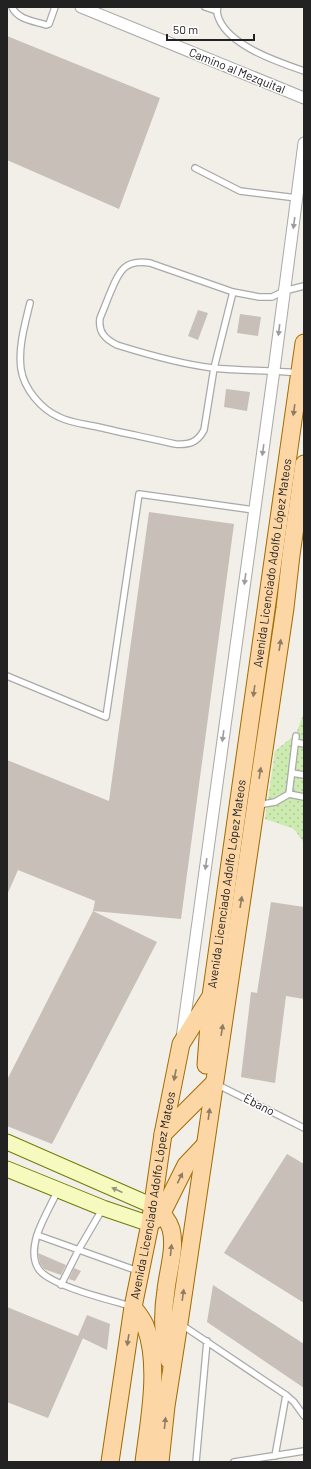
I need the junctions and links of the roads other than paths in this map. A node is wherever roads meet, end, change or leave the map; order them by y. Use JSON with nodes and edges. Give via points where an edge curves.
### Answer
{"nodes":[{"id":1,"x":12,"y":7,"type":"edge"},
{"id":2,"x":55,"y":7,"type":"edge"},
{"id":3,"x":81,"y":7,"type":"edge"},
{"id":4,"x":205,"y":7,"type":"edge"},
{"id":5,"x":217,"y":9,"type":"edge"},
{"id":6,"x":304,"y":71,"type":"edge"},
{"id":7,"x":304,"y":98,"type":"edge"},
{"id":8,"x":304,"y":143,"type":"edge"},
{"id":9,"x":195,"y":168,"type":"dead end"},
{"id":10,"x":297,"y":198,"type":"junction"},
{"id":11,"x":304,"y":286,"type":"edge"},
{"id":12,"x":284,"y":291,"type":"junction"},
{"id":13,"x":233,"y":292,"type":"junction"},
{"id":14,"x":30,"y":303,"type":"dead end"},
{"id":15,"x":304,"y":343,"type":"edge"},
{"id":16,"x":214,"y":368,"type":"junction"},
{"id":17,"x":274,"y":370,"type":"junction"},
{"id":18,"x":299,"y":373,"type":"junction"},
{"id":19,"x":304,"y":464,"type":"edge"},
{"id":20,"x":254,"y":510,"type":"junction"},
{"id":21,"x":7,"y":676,"type":"edge"},
{"id":22,"x":304,"y":744,"type":"edge"},
{"id":23,"x":292,"y":773,"type":"junction"},
{"id":24,"x":304,"y":775,"type":"edge"},
{"id":25,"x":289,"y":794,"type":"junction"},
{"id":26,"x":304,"y":797,"type":"edge"},
{"id":27,"x":256,"y":805,"type":"junction"},
{"id":28,"x":211,"y":996,"type":"junction"},
{"id":29,"x":181,"y":1044,"type":"junction"},
{"id":30,"x":214,"y":1083,"type":"junction"},
{"id":31,"x":304,"y":1128,"type":"edge"},
{"id":32,"x":163,"y":1134,"type":"junction"},
{"id":33,"x":7,"y":1142,"type":"edge"},
{"id":34,"x":205,"y":1145,"type":"junction"},
{"id":35,"x":7,"y":1169,"type":"edge"},
{"id":36,"x":58,"y":1190,"type":"junction"},
{"id":37,"x":103,"y":1208,"type":"junction"},
{"id":38,"x":155,"y":1214,"type":"junction"},
{"id":39,"x":37,"y":1235,"type":"junction"},
{"id":40,"x":79,"y":1249,"type":"junction"},
{"id":41,"x":140,"y":1272,"type":"junction"},
{"id":42,"x":61,"y":1284,"type":"junction"},
{"id":43,"x":133,"y":1307,"type":"junction"},
{"id":44,"x":179,"y":1323,"type":"junction"},
{"id":45,"x":207,"y":1341,"type":"junction"},
{"id":46,"x":172,"y":1372,"type":"junction"},
{"id":47,"x":286,"y":1395,"type":"junction"},
{"id":48,"x":304,"y":1416,"type":"edge"},
{"id":49,"x":304,"y":1451,"type":"edge"},
{"id":50,"x":274,"y":1456,"type":"junction"},
{"id":51,"x":110,"y":1462,"type":"edge"},
{"id":52,"x":144,"y":1462,"type":"edge"},
{"id":53,"x":160,"y":1462,"type":"edge"},
{"id":54,"x":196,"y":1462,"type":"edge"},
{"id":55,"x":234,"y":1462,"type":"edge"}],
"edges":[{"from":1,"to":2,"type":"lane","via":[[23,18],[46,25],[49,24]]},
{"from":3,"to":7,"type":"street","name":"Camino al Mezquital"},
{"from":4,"to":5,"type":"lane"},
{"from":5,"to":6,"type":"lane","via":[[221,24],[230,36],[248,48]]},
{"from":8,"to":10,"type":"street"},
{"from":9,"to":10,"type":"lane","via":[[240,191]]},
{"from":10,"to":12,"type":"street","one_way":true},
{"from":11,"to":12,"type":"lane"},
{"from":12,"to":13,"type":"lane","via":[[266,297]]},
{"from":12,"to":17,"type":"street","one_way":true},
{"from":13,"to":16,"type":"lane"},
{"from":13,"to":16,"type":"lane","via":[[150,263],[136,262],[129,264],[120,272],[100,318],[99,326],[103,335],[117,345],[178,363]]},
{"from":14,"to":16,"type":"lane","via":[[23,333],[21,370],[26,385],[35,397],[47,410],[60,418],[175,444],[194,443],[204,430]]},
{"from":15,"to":18,"type":"main road","name":"Avenida Licenciado Adolfo López Mateos"},
{"from":16,"to":17,"type":"lane"},
{"from":17,"to":18,"type":"lane"},
{"from":17,"to":20,"type":"street","one_way":true},
{"from":18,"to":28,"type":"main road","name":"Avenida Licenciado Adolfo López Mateos","one_way":true},
{"from":27,"to":19,"type":"main road","name":"Avenida Licenciado Adolfo López Mateos","one_way":true,"via":[[286,608]]},
{"from":20,"to":21,"type":"lane","via":[[139,494],[106,717]]},
{"from":20,"to":29,"type":"street","one_way":true},
{"from":22,"to":23,"type":"lane","via":[[296,739]]},
{"from":23,"to":24,"type":"lane"},
{"from":23,"to":25,"type":"lane"},
{"from":25,"to":26,"type":"lane"},
{"from":25,"to":27,"type":"lane","via":[[276,802]]},
{"from":30,"to":27,"type":"main road","name":"Avenida Licenciado Adolfo López Mateos","one_way":true},
{"from":28,"to":29,"type":"main road","name":"Avenida Licenciado Adolfo López Mateos"},
{"from":28,"to":30,"type":"main road","via":[[206,1069]]},
{"from":29,"to":32,"type":"main road","name":"Avenida Licenciado Adolfo López Mateos","one_way":true},
{"from":30,"to":31,"type":"lane","name":"Ébano"},
{"from":30,"to":32,"type":"main road"},
{"from":34,"to":30,"type":"main road","name":"Avenida Licenciado Adolfo López Mateos","one_way":true},
{"from":32,"to":38,"type":"main road","name":"Avenida Licenciado Adolfo López Mateos"},
{"from":38,"to":33,"type":"street","one_way":true},
{"from":38,"to":34,"type":"main road","one_way":true,"via":[[186,1165]]},
{"from":44,"to":34,"type":"main road","name":"Avenida Licenciado Adolfo López Mateos","one_way":true},
{"from":35,"to":36,"type":"street"},
{"from":36,"to":37,"type":"street"},
{"from":36,"to":39,"type":"lane"},
{"from":37,"to":38,"type":"street"},
{"from":37,"to":40,"type":"lane"},
{"from":38,"to":41,"type":"main road","name":"Avenida Licenciado Adolfo López Mateos"},
{"from":46,"to":38,"type":"main road","one_way":true,"via":[[163,1326],[172,1239],[169,1224]]},
{"from":39,"to":40,"type":"lane"},
{"from":39,"to":42,"type":"lane","via":[[34,1252],[37,1268],[42,1274]]},
{"from":40,"to":41,"type":"lane"},
{"from":40,"to":42,"type":"lane"},
{"from":41,"to":43,"type":"main road","name":"Avenida Licenciado Adolfo López Mateos"},
{"from":42,"to":43,"type":"lane"},
{"from":43,"to":51,"type":"main road","name":"Avenida Licenciado Adolfo López Mateos","one_way":true},
{"from":43,"to":52,"type":"main road","via":[[146,1326],[151,1357],[152,1394]]},
{"from":44,"to":45,"type":"lane"},
{"from":44,"to":46,"type":"main road","name":"Avenida Licenciado Adolfo López Mateos"},
{"from":45,"to":47,"type":"lane"},
{"from":45,"to":54,"type":"lane"},
{"from":53,"to":46,"type":"main road","name":"Avenida Licenciado Adolfo López Mateos","one_way":true},
{"from":47,"to":48,"type":"lane"},
{"from":47,"to":50,"type":"lane"},
{"from":49,"to":50,"type":"lane"},
{"from":50,"to":55,"type":"lane"}]}
